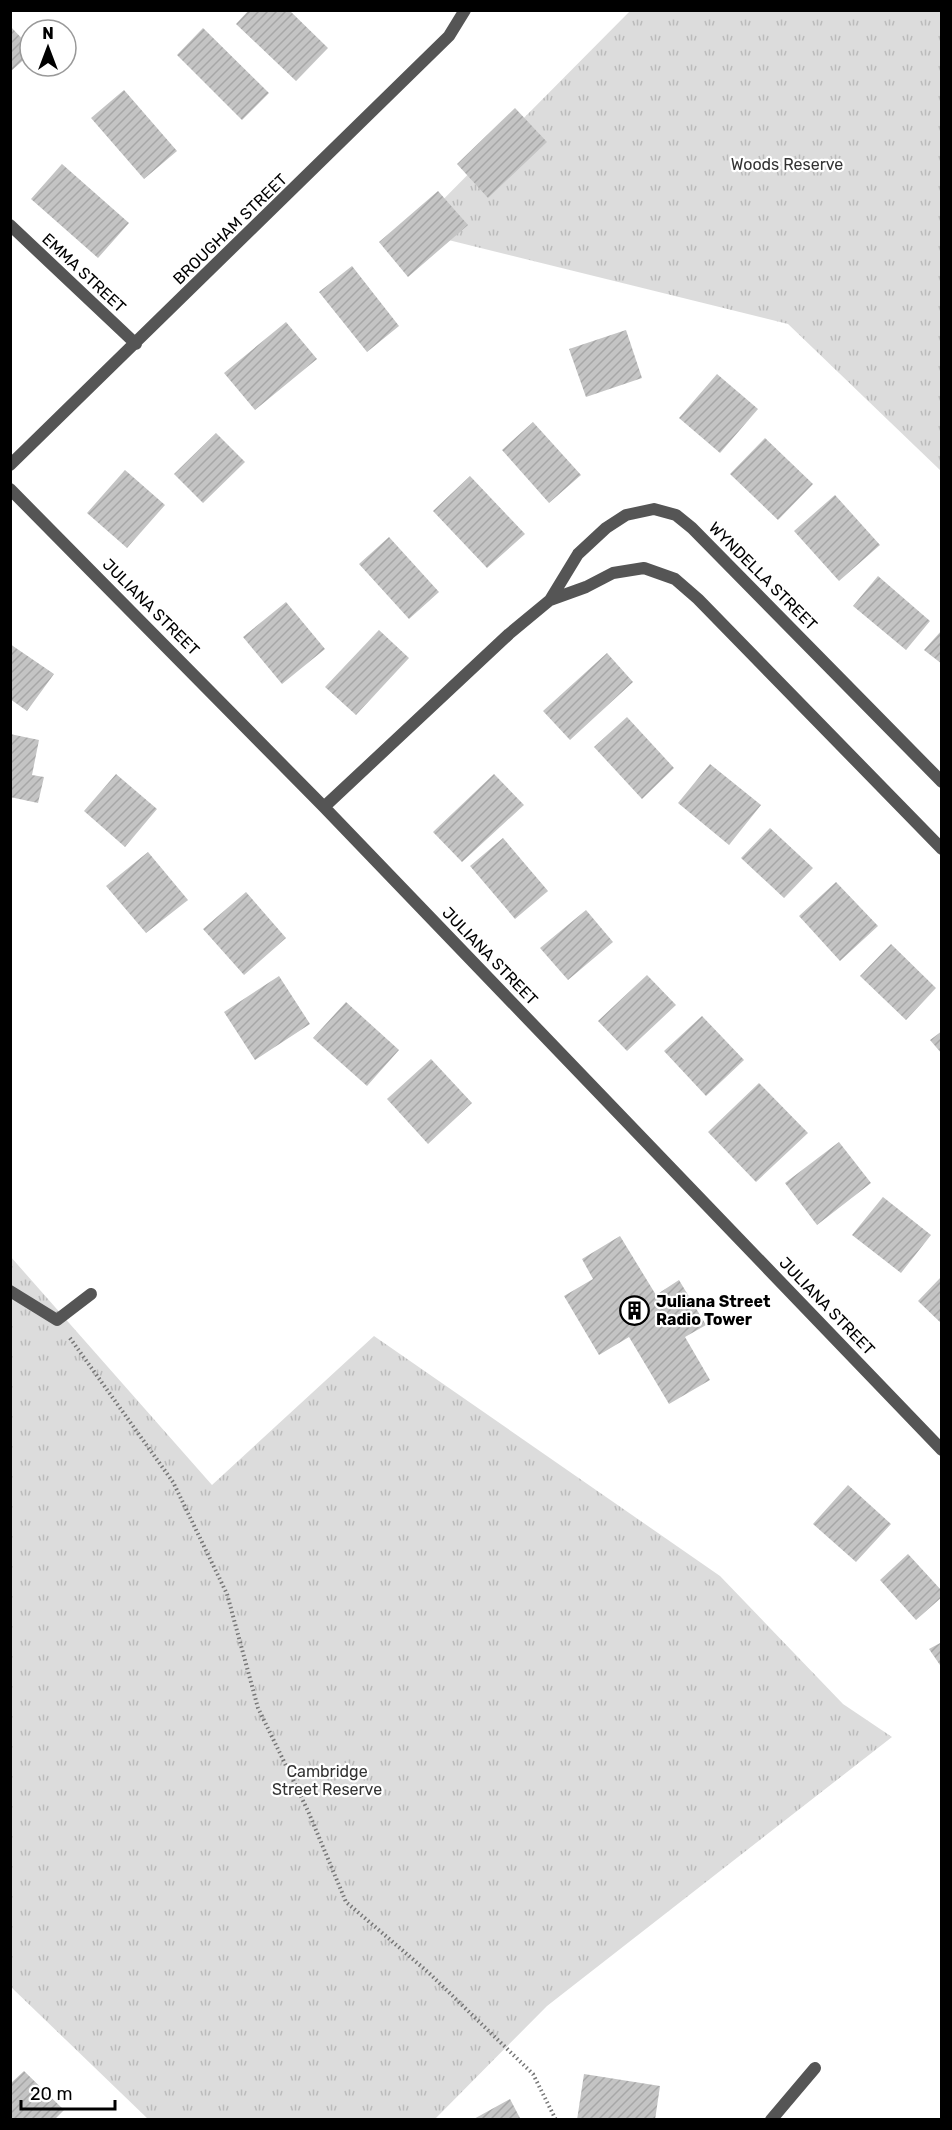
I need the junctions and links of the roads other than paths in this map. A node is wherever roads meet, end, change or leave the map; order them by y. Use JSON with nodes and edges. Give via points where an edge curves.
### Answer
{"nodes":[{"id":1,"x":465,"y":10,"type":"edge"},
{"id":2,"x":10,"y":225,"type":"edge"},
{"id":3,"x":136,"y":344,"type":"junction"},
{"id":4,"x":10,"y":465,"type":"edge"},
{"id":5,"x":10,"y":489,"type":"edge"},
{"id":6,"x":550,"y":600,"type":"junction"},
{"id":7,"x":942,"y":783,"type":"edge"},
{"id":8,"x":324,"y":807,"type":"junction"},
{"id":9,"x":942,"y":849,"type":"edge"},
{"id":10,"x":10,"y":1292,"type":"edge"},
{"id":11,"x":91,"y":1294,"type":"dead end"},
{"id":12,"x":942,"y":1450,"type":"edge"},
{"id":13,"x":815,"y":2068,"type":"dead end"},
{"id":14,"x":771,"y":2120,"type":"edge"}],
"edges":[{"from":1,"to":3,"type":"street","name":"BROUGHAM STREET","via":[[445,41]]},
{"from":2,"to":3,"type":"street","name":"EMMA STREET"},
{"from":3,"to":4,"type":"street","name":"BROUGHAM STREET"},
{"from":5,"to":8,"type":"street","name":"JULIANA STREET"},
{"from":6,"to":7,"type":"street","name":"WYNDELLA STREET","via":[[578,554],[606,528],[627,515],[654,509],[676,515],[721,556]]},
{"from":6,"to":8,"type":"street","name":"WYNDELLA STREET","via":[[509,633]]},
{"from":6,"to":9,"type":"street","name":"WYNDELLA STREET","via":[[613,573],[644,568],[675,579]]},
{"from":8,"to":12,"type":"street","name":"JULIANA STREET"},
{"from":10,"to":11,"type":"street","via":[[57,1320]]},
{"from":13,"to":14,"type":"street"}]}
